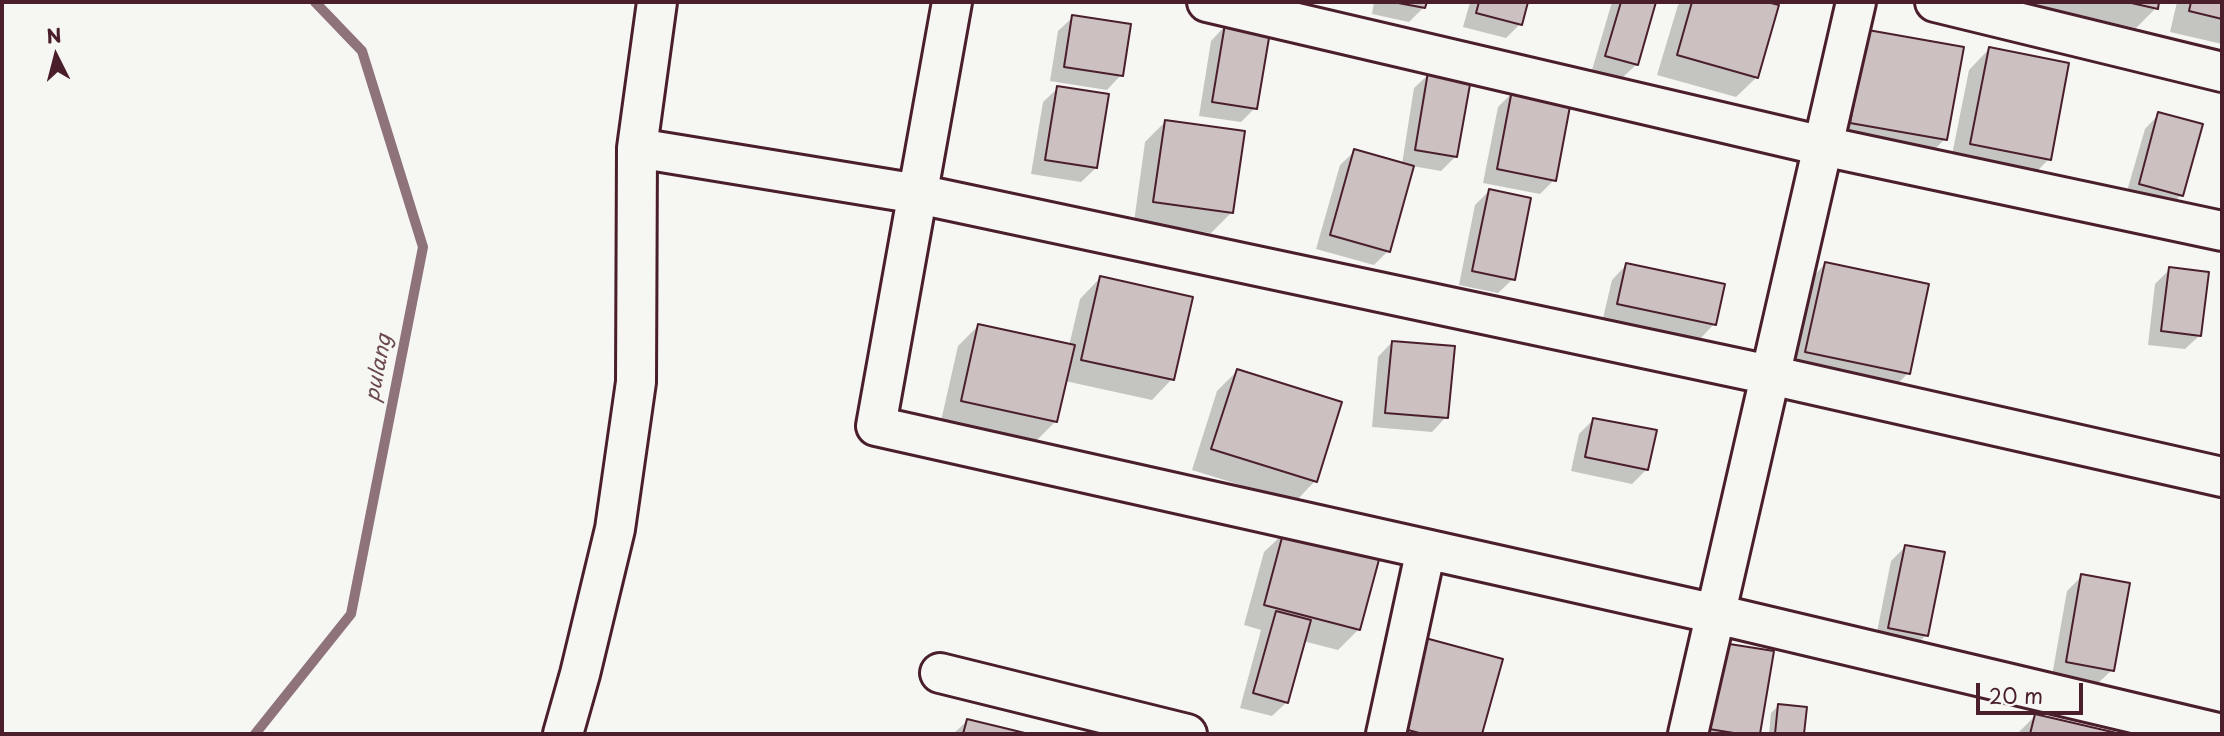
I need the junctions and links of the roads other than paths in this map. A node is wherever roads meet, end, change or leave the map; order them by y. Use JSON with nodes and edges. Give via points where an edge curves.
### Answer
{"nodes":[{"id":1,"x":657,"y":2,"type":"edge"},
{"id":2,"x":953,"y":2,"type":"edge"},
{"id":3,"x":1207,"y":2,"type":"edge"},
{"id":4,"x":1856,"y":2,"type":"edge"},
{"id":5,"x":1935,"y":2,"type":"edge"},
{"id":6,"x":2222,"y":72,"type":"edge"},
{"id":7,"x":1823,"y":146,"type":"junction"},
{"id":8,"x":638,"y":148,"type":"junction"},
{"id":9,"x":918,"y":194,"type":"junction"},
{"id":10,"x":2222,"y":232,"type":"edge"},
{"id":11,"x":1770,"y":374,"type":"junction"},
{"id":12,"x":2222,"y":477,"type":"edge"},
{"id":13,"x":1426,"y":549,"type":"junction"},
{"id":14,"x":1716,"y":614,"type":"junction"},
{"id":15,"x":940,"y":673,"type":"dead end"},
{"id":16,"x":563,"y":734,"type":"edge"},
{"id":17,"x":1186,"y":734,"type":"edge"},
{"id":18,"x":1386,"y":734,"type":"edge"},
{"id":19,"x":1688,"y":734,"type":"edge"},
{"id":20,"x":2222,"y":734,"type":"edge"}],
"edges":[{"from":1,"to":8,"type":"street"},
{"from":2,"to":9,"type":"street"},
{"from":3,"to":7,"type":"street"},
{"from":4,"to":7,"type":"street"},
{"from":5,"to":6,"type":"street"},
{"from":7,"to":10,"type":"street"},
{"from":7,"to":11,"type":"street"},
{"from":8,"to":9,"type":"street"},
{"from":8,"to":16,"type":"street","via":[[636,382],[615,529]]},
{"from":9,"to":11,"type":"street"},
{"from":9,"to":13,"type":"street","via":[[876,426]]},
{"from":11,"to":12,"type":"street"},
{"from":11,"to":14,"type":"street"},
{"from":13,"to":14,"type":"street"},
{"from":13,"to":18,"type":"street"},
{"from":14,"to":19,"type":"street"},
{"from":14,"to":20,"type":"street"},
{"from":15,"to":17,"type":"street"}]}
